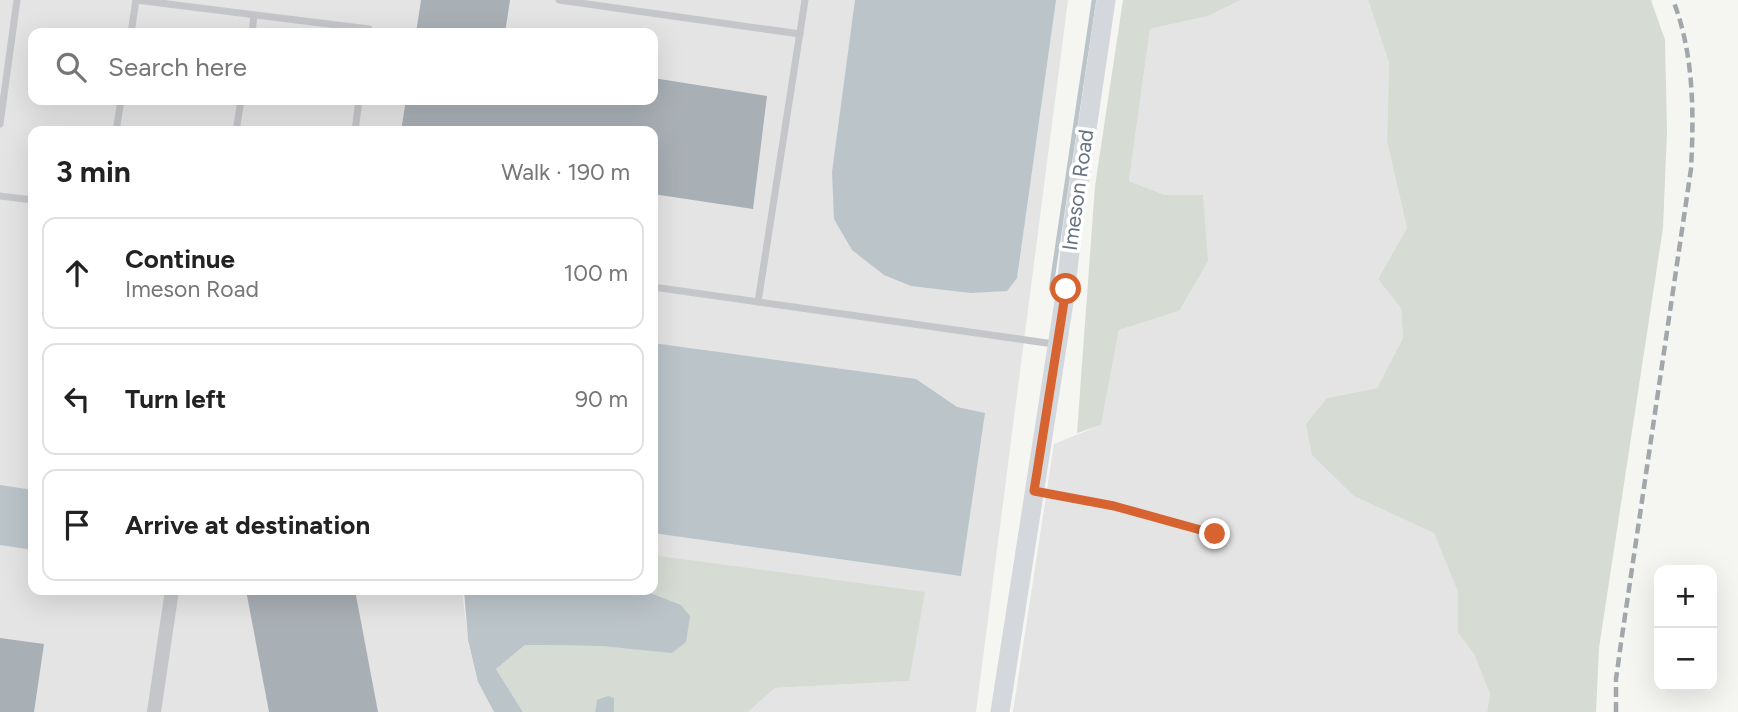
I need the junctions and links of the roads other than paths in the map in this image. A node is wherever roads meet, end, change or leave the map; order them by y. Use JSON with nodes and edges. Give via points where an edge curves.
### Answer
{"nodes":[{"id":1,"x":16,"y":0,"type":"edge"},
{"id":2,"x":136,"y":0,"type":"edge"},
{"id":3,"x":559,"y":0,"type":"edge"},
{"id":4,"x":805,"y":0,"type":"edge"},
{"id":5,"x":1105,"y":0,"type":"edge"},
{"id":6,"x":254,"y":15,"type":"junction"},
{"id":7,"x":132,"y":28,"type":"edge"},
{"id":8,"x":253,"y":28,"type":"edge"},
{"id":9,"x":361,"y":28,"type":"edge"},
{"id":10,"x":800,"y":34,"type":"junction"},
{"id":11,"x":120,"y":105,"type":"edge"},
{"id":12,"x":240,"y":105,"type":"edge"},
{"id":13,"x":358,"y":105,"type":"edge"},
{"id":14,"x":0,"y":124,"type":"edge"},
{"id":15,"x":117,"y":126,"type":"edge"},
{"id":16,"x":237,"y":126,"type":"edge"},
{"id":17,"x":356,"y":126,"type":"edge"},
{"id":18,"x":0,"y":196,"type":"edge"},
{"id":19,"x":28,"y":199,"type":"edge"},
{"id":20,"x":658,"y":288,"type":"edge"},
{"id":21,"x":758,"y":302,"type":"junction"},
{"id":22,"x":1056,"y":344,"type":"junction"},
{"id":23,"x":1034,"y":491,"type":"junction"},
{"id":24,"x":1215,"y":534,"type":"dead end"},
{"id":25,"x":171,"y":595,"type":"edge"},
{"id":26,"x":154,"y":712,"type":"edge"},
{"id":27,"x":1000,"y":712,"type":"edge"}],
"edges":[{"from":1,"to":14,"type":"lane"},
{"from":2,"to":6,"type":"lane"},
{"from":2,"to":7,"type":"lane"},
{"from":3,"to":10,"type":"lane"},
{"from":4,"to":10,"type":"lane"},
{"from":5,"to":22,"type":"street","name":"Imeson Road"},
{"from":6,"to":8,"type":"lane"},
{"from":6,"to":9,"type":"lane"},
{"from":10,"to":21,"type":"lane"},
{"from":11,"to":15,"type":"lane"},
{"from":12,"to":16,"type":"lane"},
{"from":13,"to":17,"type":"lane"},
{"from":18,"to":19,"type":"lane"},
{"from":20,"to":21,"type":"lane"},
{"from":21,"to":22,"type":"lane"},
{"from":22,"to":23,"type":"street","name":"Imeson Road"},
{"from":23,"to":24,"type":"lane","via":[[1114,506]]},
{"from":23,"to":27,"type":"street","name":"Imeson Road"},
{"from":25,"to":26,"type":"street"}]}
